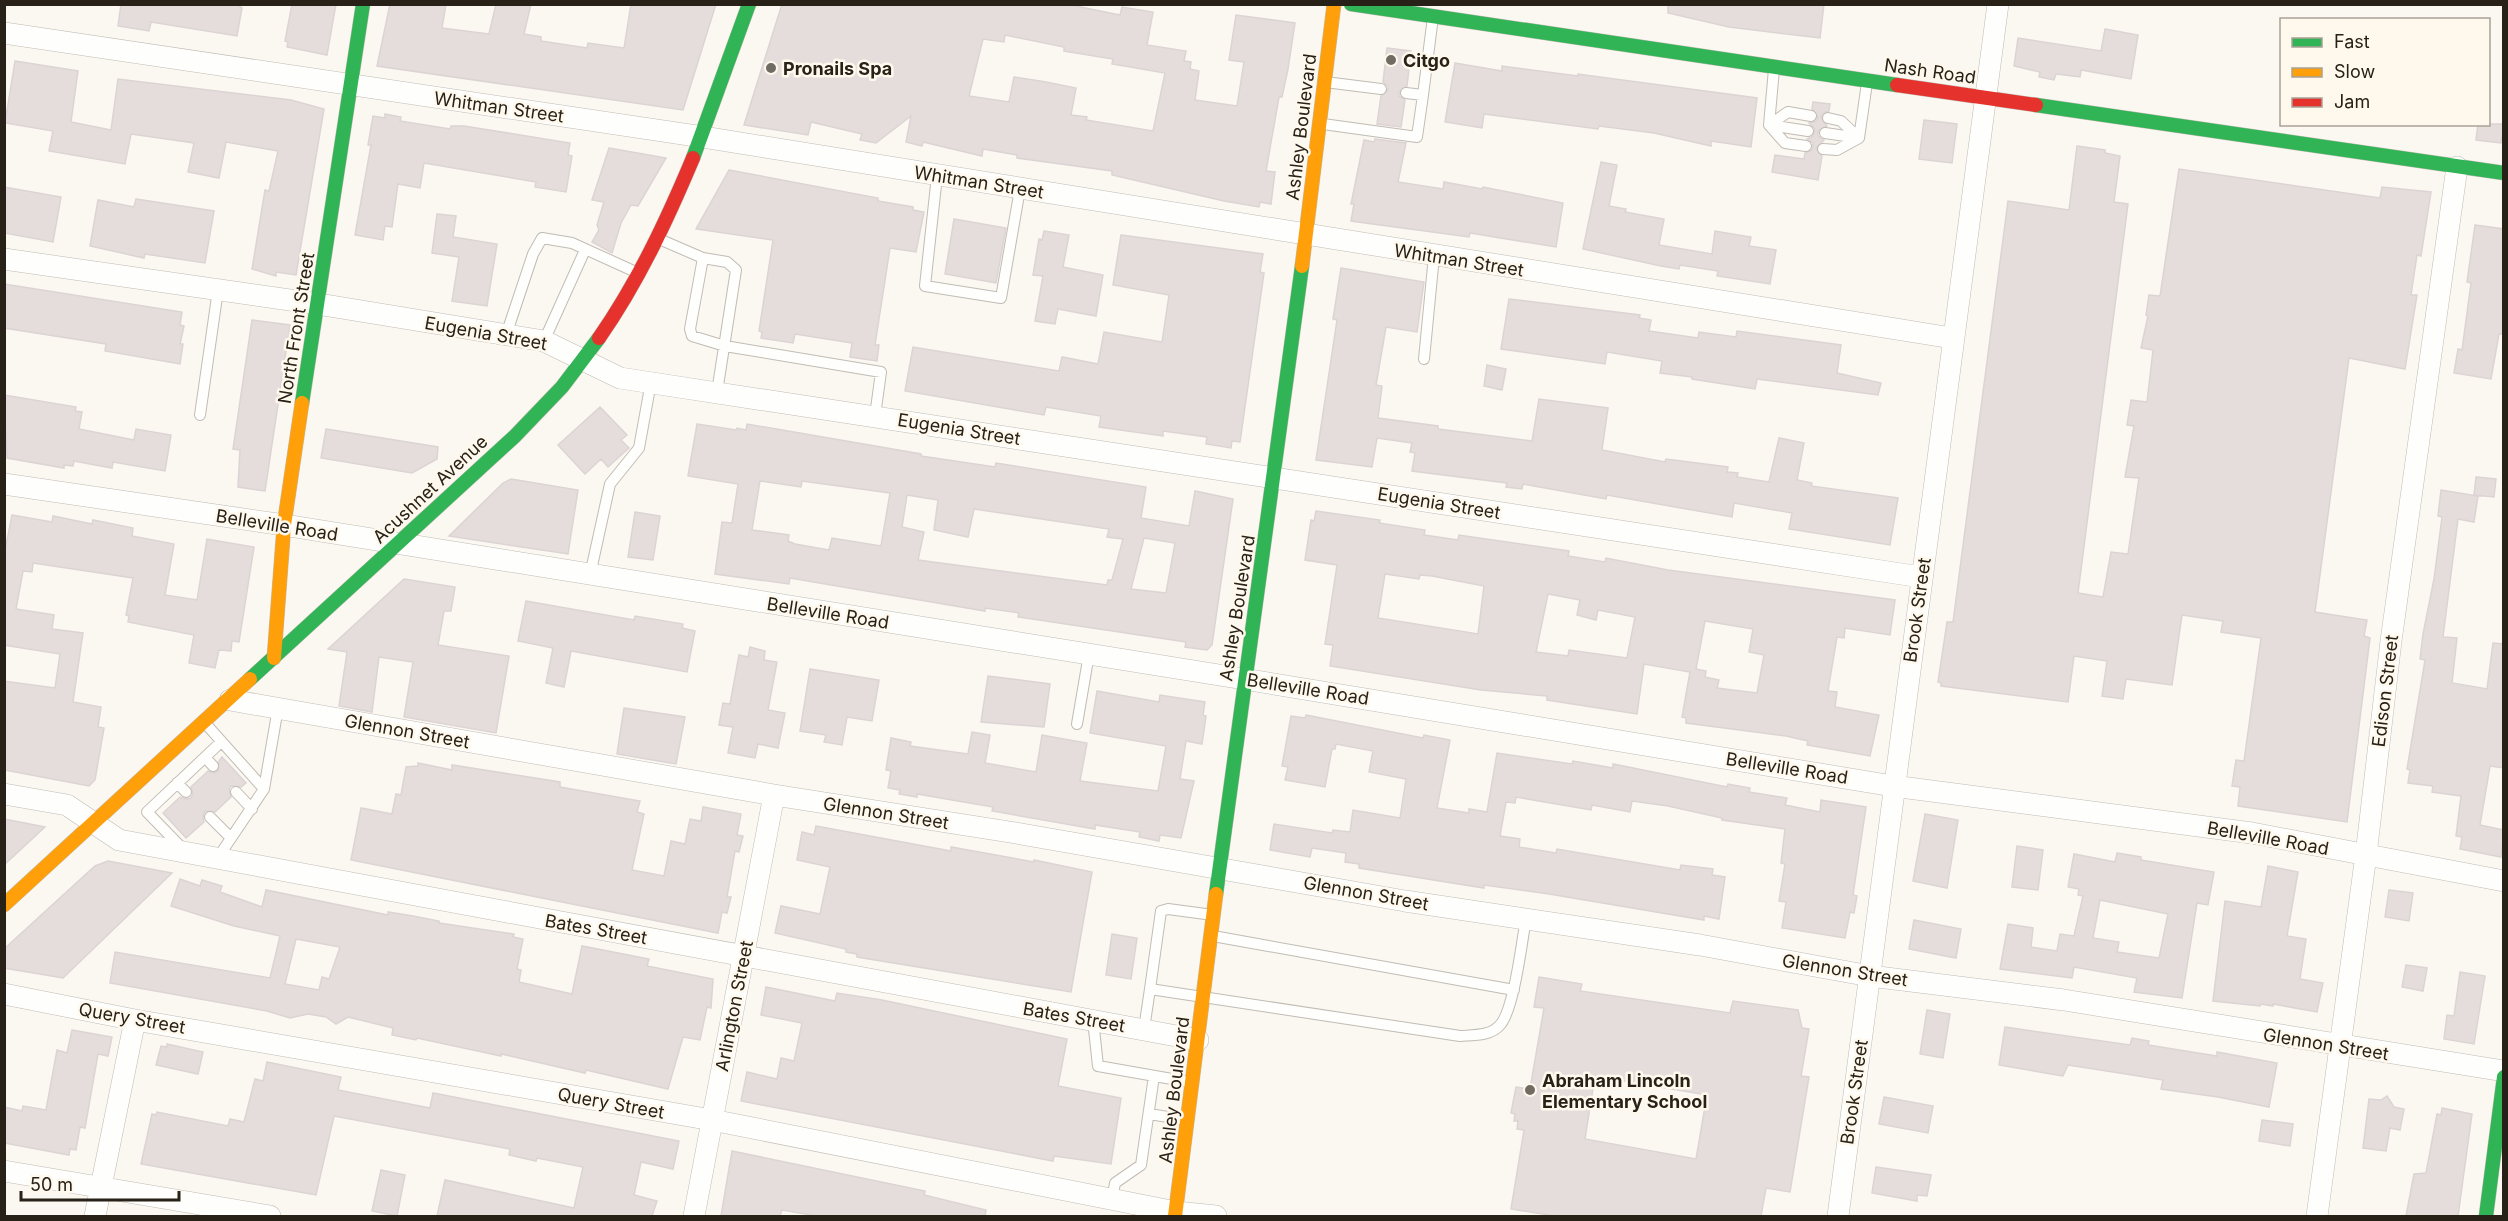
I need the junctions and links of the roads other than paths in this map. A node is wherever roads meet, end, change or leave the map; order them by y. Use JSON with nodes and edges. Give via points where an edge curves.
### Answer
{"nodes":[{"id":1,"x":363,"y":4,"type":"edge"},
{"id":2,"x":749,"y":4,"type":"edge"},
{"id":3,"x":1334,"y":4,"type":"edge"},
{"id":4,"x":1351,"y":4,"type":"edge"},
{"id":5,"x":1998,"y":4,"type":"edge"},
{"id":6,"x":1433,"y":17,"type":"junction"},
{"id":7,"x":4,"y":33,"type":"edge"},
{"id":8,"x":1774,"y":66,"type":"junction"},
{"id":9,"x":1868,"y":80,"type":"junction"},
{"id":10,"x":1324,"y":82,"type":"junction"},
{"id":11,"x":351,"y":85,"type":"junction"},
{"id":12,"x":1382,"y":89,"type":"dead end"},
{"id":13,"x":1406,"y":93,"type":"dead end"},
{"id":14,"x":1423,"y":95,"type":"junction"},
{"id":15,"x":1985,"y":98,"type":"junction"},
{"id":16,"x":1810,"y":116,"type":"dead end"},
{"id":17,"x":1828,"y":118,"type":"dead end"},
{"id":18,"x":1319,"y":123,"type":"junction"},
{"id":19,"x":1769,"y":125,"type":"junction"},
{"id":20,"x":1808,"y":131,"type":"dead end"},
{"id":21,"x":1825,"y":133,"type":"dead end"},
{"id":22,"x":703,"y":137,"type":"junction"},
{"id":23,"x":1859,"y":138,"type":"junction"},
{"id":24,"x":1806,"y":146,"type":"dead end"},
{"id":25,"x":1823,"y":149,"type":"dead end"},
{"id":26,"x":2457,"y":166,"type":"junction"},
{"id":27,"x":2504,"y":173,"type":"edge"},
{"id":28,"x":937,"y":176,"type":"junction"},
{"id":29,"x":1020,"y":189,"type":"junction"},
{"id":30,"x":1306,"y":236,"type":"junction"},
{"id":31,"x":656,"y":237,"type":"junction"},
{"id":32,"x":585,"y":250,"type":"junction"},
{"id":33,"x":1434,"y":256,"type":"junction"},
{"id":34,"x":703,"y":258,"type":"junction"},
{"id":35,"x":4,"y":259,"type":"edge"},
{"id":36,"x":638,"y":273,"type":"junction"},
{"id":37,"x":218,"y":290,"type":"junction"},
{"id":38,"x":318,"y":304,"type":"junction"},
{"id":39,"x":506,"y":335,"type":"junction"},
{"id":40,"x":1952,"y":338,"type":"junction"},
{"id":41,"x":544,"y":341,"type":"junction"},
{"id":42,"x":725,"y":346,"type":"junction"},
{"id":43,"x":584,"y":359,"type":"junction"},
{"id":44,"x":1424,"y":359,"type":"dead end"},
{"id":45,"x":651,"y":382,"type":"junction"},
{"id":46,"x":717,"y":392,"type":"junction"},
{"id":47,"x":200,"y":415,"type":"dead end"},
{"id":48,"x":875,"y":416,"type":"junction"},
{"id":49,"x":1274,"y":478,"type":"junction"},
{"id":50,"x":4,"y":484,"type":"edge"},
{"id":51,"x":284,"y":525,"type":"junction"},
{"id":52,"x":396,"y":544,"type":"junction"},
{"id":53,"x":590,"y":575,"type":"junction"},
{"id":54,"x":1921,"y":577,"type":"junction"},
{"id":55,"x":1089,"y":654,"type":"junction"},
{"id":56,"x":274,"y":658,"type":"junction"},
{"id":57,"x":1244,"y":679,"type":"junction"},
{"id":58,"x":230,"y":700,"type":"junction"},
{"id":59,"x":278,"y":708,"type":"junction"},
{"id":60,"x":204,"y":723,"type":"junction"},
{"id":61,"x":1077,"y":724,"type":"dead end"},
{"id":62,"x":221,"y":742,"type":"junction"},
{"id":63,"x":205,"y":757,"type":"junction"},
{"id":64,"x":213,"y":766,"type":"dead end"},
{"id":65,"x":177,"y":783,"type":"junction"},
{"id":66,"x":1893,"y":786,"type":"junction"},
{"id":67,"x":264,"y":789,"type":"junction"},
{"id":68,"x":128,"y":792,"type":"junction"},
{"id":69,"x":186,"y":792,"type":"dead end"},
{"id":70,"x":236,"y":792,"type":"dead end"},
{"id":71,"x":4,"y":794,"type":"edge"},
{"id":72,"x":774,"y":795,"type":"junction"},
{"id":73,"x":252,"y":809,"type":"junction"},
{"id":74,"x":147,"y":812,"type":"junction"},
{"id":75,"x":210,"y":817,"type":"dead end"},
{"id":76,"x":93,"y":823,"type":"junction"},
{"id":77,"x":231,"y":838,"type":"junction"},
{"id":78,"x":187,"y":853,"type":"junction"},
{"id":79,"x":2366,"y":855,"type":"junction"},
{"id":80,"x":217,"y":858,"type":"junction"},
{"id":81,"x":1220,"y":868,"type":"junction"},
{"id":82,"x":2504,"y":881,"type":"edge"},
{"id":83,"x":4,"y":904,"type":"edge"},
{"id":84,"x":1214,"y":915,"type":"junction"},
{"id":85,"x":1526,"y":918,"type":"junction"},
{"id":86,"x":1211,"y":936,"type":"junction"},
{"id":87,"x":743,"y":956,"type":"junction"},
{"id":88,"x":1870,"y":976,"type":"junction"},
{"id":89,"x":1150,"y":989,"type":"junction"},
{"id":90,"x":1514,"y":990,"type":"junction"},
{"id":91,"x":4,"y":994,"type":"edge"},
{"id":92,"x":1204,"y":997,"type":"junction"},
{"id":93,"x":135,"y":1020,"type":"junction"},
{"id":94,"x":1093,"y":1020,"type":"junction"},
{"id":95,"x":1144,"y":1029,"type":"junction"},
{"id":96,"x":1198,"y":1040,"type":"junction"},
{"id":97,"x":2340,"y":1047,"type":"junction"},
{"id":98,"x":2504,"y":1071,"type":"edge"},
{"id":99,"x":1154,"y":1076,"type":"junction"},
{"id":100,"x":2504,"y":1077,"type":"edge"},
{"id":101,"x":1193,"y":1083,"type":"junction"},
{"id":102,"x":1149,"y":1114,"type":"junction"},
{"id":103,"x":712,"y":1120,"type":"junction"},
{"id":104,"x":1188,"y":1120,"type":"junction"},
{"id":105,"x":4,"y":1171,"type":"edge"},
{"id":106,"x":100,"y":1186,"type":"junction"},
{"id":107,"x":1112,"y":1200,"type":"junction"},
{"id":108,"x":1176,"y":1214,"type":"edge"},
{"id":109,"x":95,"y":1216,"type":"edge"},
{"id":110,"x":270,"y":1216,"type":"edge"},
{"id":111,"x":694,"y":1216,"type":"edge"},
{"id":112,"x":1216,"y":1216,"type":"edge"},
{"id":113,"x":1838,"y":1216,"type":"edge"},
{"id":114,"x":2317,"y":1216,"type":"edge"},
{"id":115,"x":2486,"y":1216,"type":"edge"}],
"edges":[{"from":1,"to":11,"type":"main road","name":"North Front Street"},
{"from":2,"to":22,"type":"main road","name":"Acushnet Avenue"},
{"from":3,"to":10,"type":"main road","name":"Ashley Boulevard"},
{"from":4,"to":6,"type":"main road","name":"Nash Road"},
{"from":5,"to":15,"type":"street","name":"Brook Street"},
{"from":6,"to":8,"type":"main road","name":"Nash Road"},
{"from":6,"to":14,"type":"lane"},
{"from":7,"to":11,"type":"street","name":"Whitman Street"},
{"from":8,"to":9,"type":"main road","name":"Nash Road"},
{"from":8,"to":19,"type":"lane"},
{"from":9,"to":15,"type":"main road","name":"Nash Road"},
{"from":9,"to":23,"type":"lane"},
{"from":10,"to":12,"type":"lane"},
{"from":10,"to":18,"type":"main road","name":"Ashley Boulevard"},
{"from":11,"to":22,"type":"street","name":"Whitman Street"},
{"from":11,"to":38,"type":"main road","name":"North Front Street"},
{"from":13,"to":14,"type":"lane"},
{"from":14,"to":18,"type":"lane","via":[[1417,137]]},
{"from":15,"to":26,"type":"main road","name":"Nash Road"},
{"from":15,"to":40,"type":"street","name":"Brook Street"},
{"from":16,"to":19,"type":"lane","via":[[1788,112]]},
{"from":17,"to":23,"type":"lane","via":[[1841,120]]},
{"from":18,"to":30,"type":"main road","name":"Ashley Boulevard"},
{"from":19,"to":20,"type":"lane"},
{"from":19,"to":24,"type":"lane","via":[[1785,143]]},
{"from":21,"to":23,"type":"lane"},
{"from":22,"to":28,"type":"street","name":"Whitman Street"},
{"from":22,"to":31,"type":"main road","name":"Acushnet Avenue"},
{"from":23,"to":25,"type":"lane","via":[[1837,150]]},
{"from":26,"to":27,"type":"main road","name":"Nash Road"},
{"from":26,"to":79,"type":"street","name":"Edison Street","via":[[2397,596]]},
{"from":28,"to":29,"type":"street","name":"Whitman Street"},
{"from":28,"to":29,"type":"lane","via":[[925,286],[1001,298]]},
{"from":29,"to":30,"type":"street","name":"Whitman Street"},
{"from":30,"to":33,"type":"street","name":"Whitman Street"},
{"from":30,"to":49,"type":"main road","name":"Ashley Boulevard"},
{"from":31,"to":34,"type":"lane"},
{"from":31,"to":36,"type":"main road","name":"Acushnet Avenue"},
{"from":32,"to":36,"type":"lane"},
{"from":32,"to":39,"type":"lane","via":[[572,243],[542,238]]},
{"from":32,"to":41,"type":"lane"},
{"from":33,"to":40,"type":"street","name":"Whitman Street"},
{"from":33,"to":44,"type":"lane"},
{"from":34,"to":42,"type":"lane","via":[[727,262],[736,270]]},
{"from":34,"to":42,"type":"lane","via":[[690,334]]},
{"from":35,"to":37,"type":"street","name":"Eugenia Street"},
{"from":36,"to":43,"type":"main road","name":"Acushnet Avenue"},
{"from":37,"to":38,"type":"street","name":"Eugenia Street"},
{"from":37,"to":47,"type":"lane"},
{"from":38,"to":39,"type":"street","name":"Eugenia Street"},
{"from":38,"to":51,"type":"main road","name":"North Front Street"},
{"from":39,"to":41,"type":"street","name":"Eugenia Street"},
{"from":40,"to":54,"type":"street","name":"Brook Street"},
{"from":41,"to":43,"type":"street","name":"Eugenia Street"},
{"from":42,"to":46,"type":"lane"},
{"from":42,"to":48,"type":"lane","via":[[881,372]]},
{"from":43,"to":45,"type":"street","name":"Eugenia Street","via":[[620,378]]},
{"from":43,"to":52,"type":"main road","name":"Acushnet Avenue","via":[[509,440]]},
{"from":45,"to":46,"type":"street","name":"Eugenia Street"},
{"from":45,"to":53,"type":"lane","via":[[639,448],[610,484]]},
{"from":46,"to":48,"type":"street","name":"Eugenia Street"},
{"from":48,"to":49,"type":"street","name":"Eugenia Street"},
{"from":49,"to":54,"type":"street","name":"Eugenia Street"},
{"from":49,"to":57,"type":"main road","name":"Ashley Boulevard"},
{"from":50,"to":51,"type":"street","name":"Belleville Road"},
{"from":51,"to":52,"type":"street","name":"Belleville Road"},
{"from":51,"to":56,"type":"main road","name":"North Front Street"},
{"from":52,"to":53,"type":"street","name":"Belleville Road"},
{"from":52,"to":56,"type":"main road","name":"Acushnet Avenue"},
{"from":53,"to":55,"type":"street","name":"Belleville Road"},
{"from":54,"to":66,"type":"street","name":"Brook Street"},
{"from":55,"to":57,"type":"street","name":"Belleville Road"},
{"from":55,"to":61,"type":"lane"},
{"from":56,"to":58,"type":"main road","name":"Acushnet Avenue"},
{"from":57,"to":66,"type":"street","name":"Belleville Road"},
{"from":57,"to":81,"type":"main road","name":"Ashley Boulevard"},
{"from":58,"to":59,"type":"street","name":"Glennon Street"},
{"from":58,"to":60,"type":"main road","name":"Acushnet Avenue"},
{"from":59,"to":67,"type":"lane"},
{"from":59,"to":72,"type":"street","name":"Glennon Street"},
{"from":60,"to":62,"type":"lane"},
{"from":60,"to":68,"type":"main road","name":"Acushnet Avenue"},
{"from":62,"to":63,"type":"lane"},
{"from":62,"to":67,"type":"lane"},
{"from":63,"to":64,"type":"lane"},
{"from":63,"to":65,"type":"lane"},
{"from":65,"to":69,"type":"lane"},
{"from":65,"to":74,"type":"lane"},
{"from":66,"to":79,"type":"street","name":"Belleville Road","via":[[2252,833]]},
{"from":66,"to":88,"type":"street","name":"Brook Street"},
{"from":67,"to":73,"type":"lane"},
{"from":68,"to":74,"type":"lane"},
{"from":68,"to":76,"type":"main road","name":"Acushnet Avenue"},
{"from":70,"to":73,"type":"lane"},
{"from":71,"to":76,"type":"street","name":"Bates Street","via":[[67,805]]},
{"from":72,"to":81,"type":"street","name":"Glennon Street"},
{"from":72,"to":87,"type":"street","name":"Arlington Street"},
{"from":73,"to":77,"type":"lane"},
{"from":74,"to":78,"type":"lane"},
{"from":75,"to":77,"type":"lane"},
{"from":76,"to":78,"type":"street","name":"Bates Street","via":[[120,840]]},
{"from":76,"to":83,"type":"main road","name":"Acushnet Avenue"},
{"from":77,"to":80,"type":"lane"},
{"from":78,"to":80,"type":"street","name":"Bates Street"},
{"from":79,"to":82,"type":"street","name":"Belleville Road"},
{"from":79,"to":97,"type":"street","name":"Edison Street"},
{"from":80,"to":87,"type":"street","name":"Bates Street"},
{"from":81,"to":84,"type":"main road","name":"Ashley Boulevard"},
{"from":81,"to":85,"type":"street","name":"Glennon Street"},
{"from":84,"to":86,"type":"main road","name":"Ashley Boulevard"},
{"from":84,"to":89,"type":"lane","via":[[1161,911]]},
{"from":85,"to":88,"type":"street","name":"Glennon Street"},
{"from":85,"to":90,"type":"lane"},
{"from":86,"to":90,"type":"lane"},
{"from":86,"to":92,"type":"main road","name":"Ashley Boulevard"},
{"from":87,"to":94,"type":"street","name":"Bates Street"},
{"from":87,"to":103,"type":"street","name":"Arlington Street"},
{"from":88,"to":97,"type":"street","name":"Glennon Street","via":[[2064,1000]]},
{"from":88,"to":113,"type":"street","name":"Brook Street"},
{"from":89,"to":92,"type":"lane"},
{"from":89,"to":95,"type":"lane"},
{"from":90,"to":92,"type":"lane","via":[[1500,1025],[1485,1034],[1460,1036]]},
{"from":91,"to":93,"type":"street","name":"Query Street"},
{"from":92,"to":96,"type":"main road","name":"Ashley Boulevard"},
{"from":93,"to":103,"type":"street","name":"Query Street"},
{"from":93,"to":106,"type":"street"},
{"from":94,"to":95,"type":"street","name":"Bates Street"},
{"from":94,"to":99,"type":"lane","via":[[1098,1066]]},
{"from":95,"to":96,"type":"street","name":"Bates Street"},
{"from":96,"to":101,"type":"main road","name":"Ashley Boulevard"},
{"from":97,"to":98,"type":"street","name":"Glennon Street"},
{"from":97,"to":114,"type":"street","name":"Edison Street"},
{"from":99,"to":101,"type":"lane"},
{"from":99,"to":102,"type":"lane"},
{"from":100,"to":115,"type":"main road"},
{"from":101,"to":104,"type":"main road","name":"Ashley Boulevard"},
{"from":102,"to":104,"type":"lane"},
{"from":102,"to":107,"type":"lane","via":[[1141,1165],[1115,1183]]},
{"from":103,"to":107,"type":"street","name":"Query Street"},
{"from":103,"to":111,"type":"street","name":"Arlington Street"},
{"from":104,"to":108,"type":"main road","name":"Ashley Boulevard"},
{"from":105,"to":106,"type":"street"},
{"from":106,"to":109,"type":"street"},
{"from":106,"to":110,"type":"street"},
{"from":107,"to":108,"type":"street","name":"Query Street"},
{"from":108,"to":112,"type":"street","name":"Query Street"}]}
